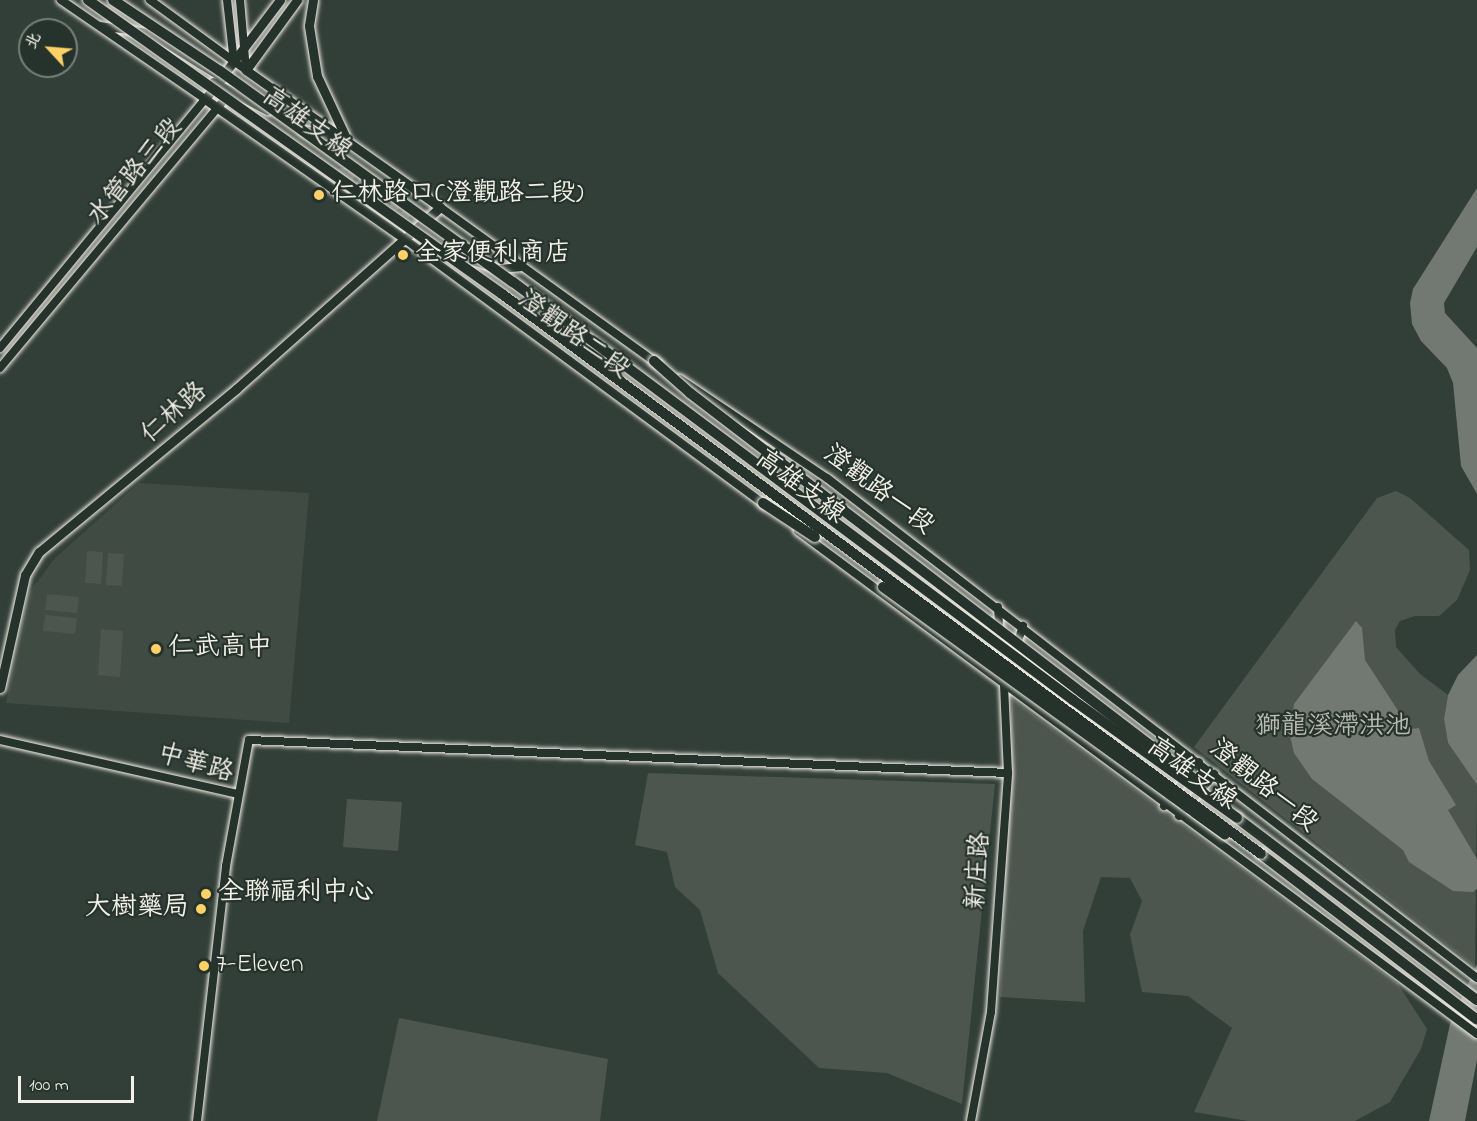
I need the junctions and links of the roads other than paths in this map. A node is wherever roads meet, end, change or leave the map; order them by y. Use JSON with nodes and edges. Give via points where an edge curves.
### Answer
{"nodes":[{"id":1,"x":61,"y":0,"type":"edge"},
{"id":2,"x":88,"y":0,"type":"edge"},
{"id":3,"x":113,"y":0,"type":"edge"},
{"id":4,"x":150,"y":0,"type":"edge"},
{"id":5,"x":227,"y":0,"type":"edge"},
{"id":6,"x":240,"y":0,"type":"edge"},
{"id":7,"x":279,"y":0,"type":"edge"},
{"id":8,"x":297,"y":0,"type":"edge"},
{"id":9,"x":313,"y":0,"type":"edge"},
{"id":10,"x":98,"y":26,"type":"junction"},
{"id":11,"x":244,"y":49,"type":"junction"},
{"id":12,"x":234,"y":62,"type":"junction"},
{"id":13,"x":246,"y":70,"type":"junction"},
{"id":14,"x":206,"y":81,"type":"dead end"},
{"id":15,"x":220,"y":81,"type":"junction"},
{"id":16,"x":237,"y":88,"type":"junction"},
{"id":17,"x":205,"y":99,"type":"junction"},
{"id":18,"x":218,"y":108,"type":"junction"},
{"id":19,"x":347,"y":140,"type":"junction"},
{"id":20,"x":440,"y":207,"type":"junction"},
{"id":21,"x":420,"y":226,"type":"junction"},
{"id":22,"x":406,"y":240,"type":"junction"},
{"id":23,"x":472,"y":261,"type":"junction"},
{"id":24,"x":520,"y":267,"type":"junction"},
{"id":25,"x":459,"y":279,"type":"junction"},
{"id":26,"x":0,"y":348,"type":"edge"},
{"id":27,"x":654,"y":361,"type":"junction"},
{"id":28,"x":0,"y":368,"type":"edge"},
{"id":29,"x":763,"y":503,"type":"junction"},
{"id":30,"x":998,"y":608,"type":"junction"},
{"id":31,"x":1023,"y":626,"type":"junction"},
{"id":32,"x":1003,"y":686,"type":"junction"},
{"id":33,"x":0,"y":688,"type":"edge"},
{"id":34,"x":0,"y":741,"type":"edge"},
{"id":35,"x":1199,"y":762,"type":"junction"},
{"id":36,"x":1008,"y":773,"type":"junction"},
{"id":37,"x":1214,"y":774,"type":"junction"},
{"id":38,"x":238,"y":794,"type":"junction"},
{"id":39,"x":1164,"y":806,"type":"junction"},
{"id":40,"x":1179,"y":816,"type":"junction"},
{"id":41,"x":1237,"y":818,"type":"junction"},
{"id":42,"x":1261,"y":855,"type":"junction"},
{"id":43,"x":1474,"y":976,"type":"edge"},
{"id":44,"x":1477,"y":1000,"type":"edge"},
{"id":45,"x":1477,"y":1020,"type":"edge"},
{"id":46,"x":1477,"y":1034,"type":"edge"},
{"id":47,"x":197,"y":1121,"type":"edge"},
{"id":48,"x":971,"y":1121,"type":"edge"}],
"edges":[{"from":1,"to":10,"type":"street","name":"澄觀路二段"},
{"from":2,"to":42,"type":"highway","name":"高雄支線","bridge":true,"via":[[502,294]]},
{"from":3,"to":41,"type":"highway","name":"高雄支線","bridge":true,"via":[[513,282]]},
{"from":4,"to":12,"type":"street"},
{"from":5,"to":12,"type":"street"},
{"from":6,"to":11,"type":"street"},
{"from":7,"to":11,"type":"main road","name":"水管路三段"},
{"from":8,"to":13,"type":"main road","name":"水管路三段"},
{"from":9,"to":19,"type":"main road","via":[[309,26],[317,76]]},
{"from":10,"to":15,"type":"street","via":[[149,33]]},
{"from":10,"to":17,"type":"street","name":"澄觀路二段"},
{"from":11,"to":12,"type":"main road","name":"水管路三段"},
{"from":11,"to":13,"type":"street"},
{"from":12,"to":13,"type":"street","name":"澄觀路一段"},
{"from":12,"to":15,"type":"main road","name":"水管路三段"},
{"from":13,"to":16,"type":"street","name":"水管路三段"},
{"from":13,"to":19,"type":"main road","name":"澄觀路一段"},
{"from":14,"to":15,"type":"main road"},
{"from":15,"to":16,"type":"main road"},
{"from":15,"to":17,"type":"main road","name":"水管路三段"},
{"from":16,"to":18,"type":"street","name":"水管路三段"},
{"from":16,"to":19,"type":"main road","via":[[296,128]]},
{"from":17,"to":18,"type":"main road","name":"澄觀路二段"},
{"from":17,"to":26,"type":"street","name":"水管路三段"},
{"from":18,"to":22,"type":"main road","name":"澄觀路二段"},
{"from":18,"to":28,"type":"street","name":"水管路三段"},
{"from":19,"to":20,"type":"main road","name":"澄觀路一段"},
{"from":20,"to":21,"type":"main road","name":"仁林路"},
{"from":20,"to":24,"type":"street","name":"澄觀路一段"},
{"from":21,"to":22,"type":"main road","name":"仁林路"},
{"from":21,"to":23,"type":"street"},
{"from":22,"to":25,"type":"street","name":"澄觀路二段"},
{"from":22,"to":33,"type":"main road","name":"仁林路","via":[[140,471],[39,552],[25,575]]},
{"from":23,"to":24,"type":"street","via":[[499,269]]},
{"from":23,"to":25,"type":"street"},
{"from":24,"to":27,"type":"street","name":"澄觀路一段"},
{"from":25,"to":29,"type":"street","name":"澄觀路二段"},
{"from":27,"to":30,"type":"street","name":"澄觀路一段","via":[[827,478]]},
{"from":27,"to":41,"type":"highway","bridge":true,"via":[[690,393],[1179,766]]},
{"from":29,"to":32,"type":"street"},
{"from":29,"to":42,"type":"highway","bridge":true,"via":[[784,514],[1209,826]]},
{"from":30,"to":31,"type":"street","name":"澄觀路一段"},
{"from":30,"to":32,"type":"street"},
{"from":31,"to":32,"type":"street","name":"新庄路"},
{"from":31,"to":35,"type":"street","name":"澄觀路一段"},
{"from":32,"to":36,"type":"street","name":"新庄路"},
{"from":32,"to":39,"type":"street"},
{"from":34,"to":38,"type":"street","name":"中華路"},
{"from":35,"to":37,"type":"street","name":"澄觀路一段"},
{"from":35,"to":39,"type":"street"},
{"from":36,"to":38,"type":"street","via":[[249,740]]},
{"from":36,"to":48,"type":"street","name":"新庄路","via":[[991,1012]]},
{"from":37,"to":40,"type":"street"},
{"from":37,"to":43,"type":"street","name":"澄觀路一段","via":[[1342,878]]},
{"from":38,"to":47,"type":"street","name":"中華路"},
{"from":39,"to":40,"type":"street"},
{"from":40,"to":46,"type":"street","via":[[1314,911]]},
{"from":41,"to":44,"type":"highway","name":"高雄支線"},
{"from":42,"to":45,"type":"highway","name":"高雄支線"}]}
